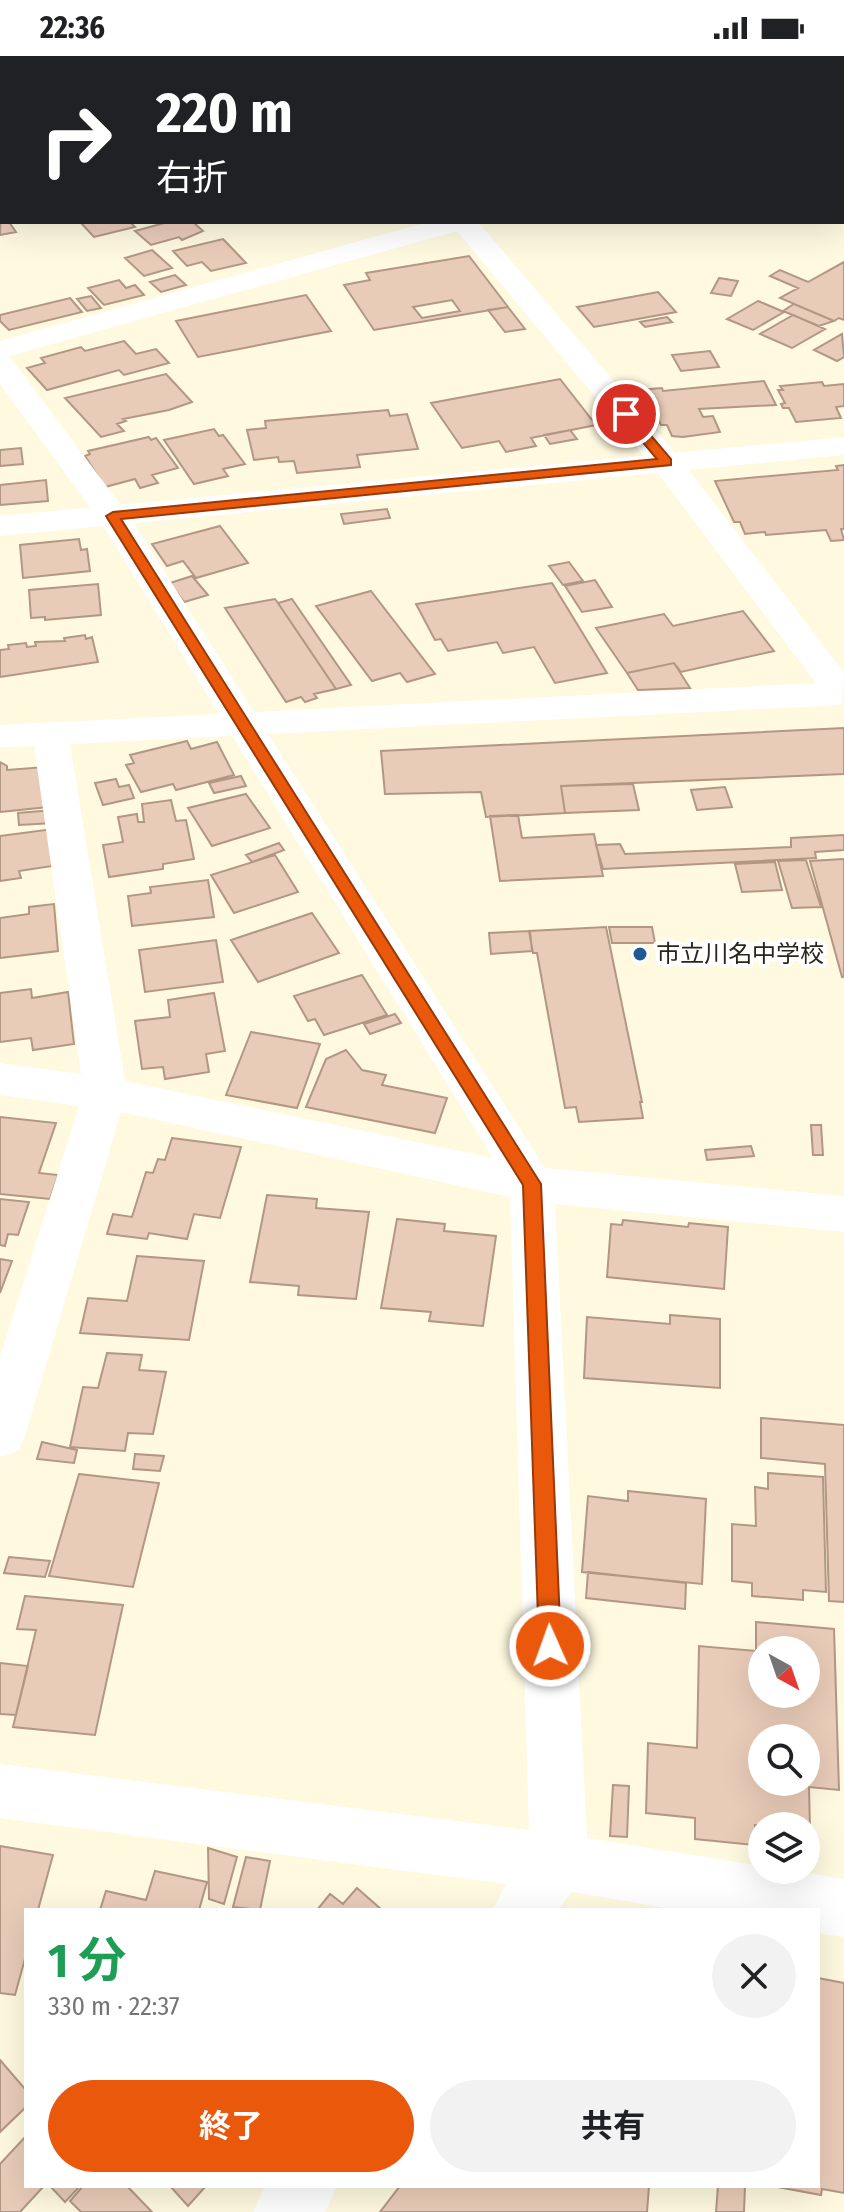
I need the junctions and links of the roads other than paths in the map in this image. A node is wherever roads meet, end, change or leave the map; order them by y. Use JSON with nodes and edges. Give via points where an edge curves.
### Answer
{"nodes":[{"id":1,"x":451,"y":224,"type":"edge"},
{"id":2,"x":466,"y":224,"type":"edge"},
{"id":3,"x":0,"y":350,"type":"edge"},
{"id":4,"x":0,"y":363,"type":"edge"},
{"id":5,"x":844,"y":446,"type":"edge"},
{"id":6,"x":666,"y":462,"type":"junction"},
{"id":7,"x":113,"y":516,"type":"junction"},
{"id":8,"x":0,"y":526,"type":"edge"},
{"id":9,"x":843,"y":694,"type":"edge"},
{"id":10,"x":242,"y":722,"type":"junction"},
{"id":11,"x":50,"y":733,"type":"junction"},
{"id":12,"x":0,"y":736,"type":"edge"},
{"id":13,"x":0,"y":1079,"type":"edge"},
{"id":14,"x":105,"y":1093,"type":"junction"},
{"id":15,"x":532,"y":1184,"type":"junction"},
{"id":16,"x":844,"y":1214,"type":"edge"},
{"id":17,"x":0,"y":1436,"type":"edge"},
{"id":18,"x":0,"y":1791,"type":"edge"},
{"id":19,"x":559,"y":1862,"type":"junction"},
{"id":20,"x":524,"y":1908,"type":"edge"},
{"id":21,"x":844,"y":1908,"type":"edge"},
{"id":22,"x":303,"y":2188,"type":"edge"},
{"id":23,"x":285,"y":2212,"type":"edge"}],
"edges":[{"from":1,"to":3,"type":"street"},
{"from":2,"to":6,"type":"street"},
{"from":4,"to":7,"type":"street"},
{"from":5,"to":6,"type":"street"},
{"from":6,"to":7,"type":"street"},
{"from":6,"to":9,"type":"street"},
{"from":7,"to":8,"type":"street"},
{"from":7,"to":10,"type":"street"},
{"from":9,"to":10,"type":"street"},
{"from":10,"to":11,"type":"street"},
{"from":10,"to":15,"type":"street"},
{"from":11,"to":12,"type":"street"},
{"from":11,"to":14,"type":"street"},
{"from":13,"to":14,"type":"street"},
{"from":14,"to":15,"type":"street"},
{"from":14,"to":17,"type":"street"},
{"from":15,"to":16,"type":"street"},
{"from":15,"to":19,"type":"street"},
{"from":18,"to":19,"type":"street"},
{"from":19,"to":20,"type":"street"},
{"from":19,"to":21,"type":"street"},
{"from":22,"to":23,"type":"street"}]}
